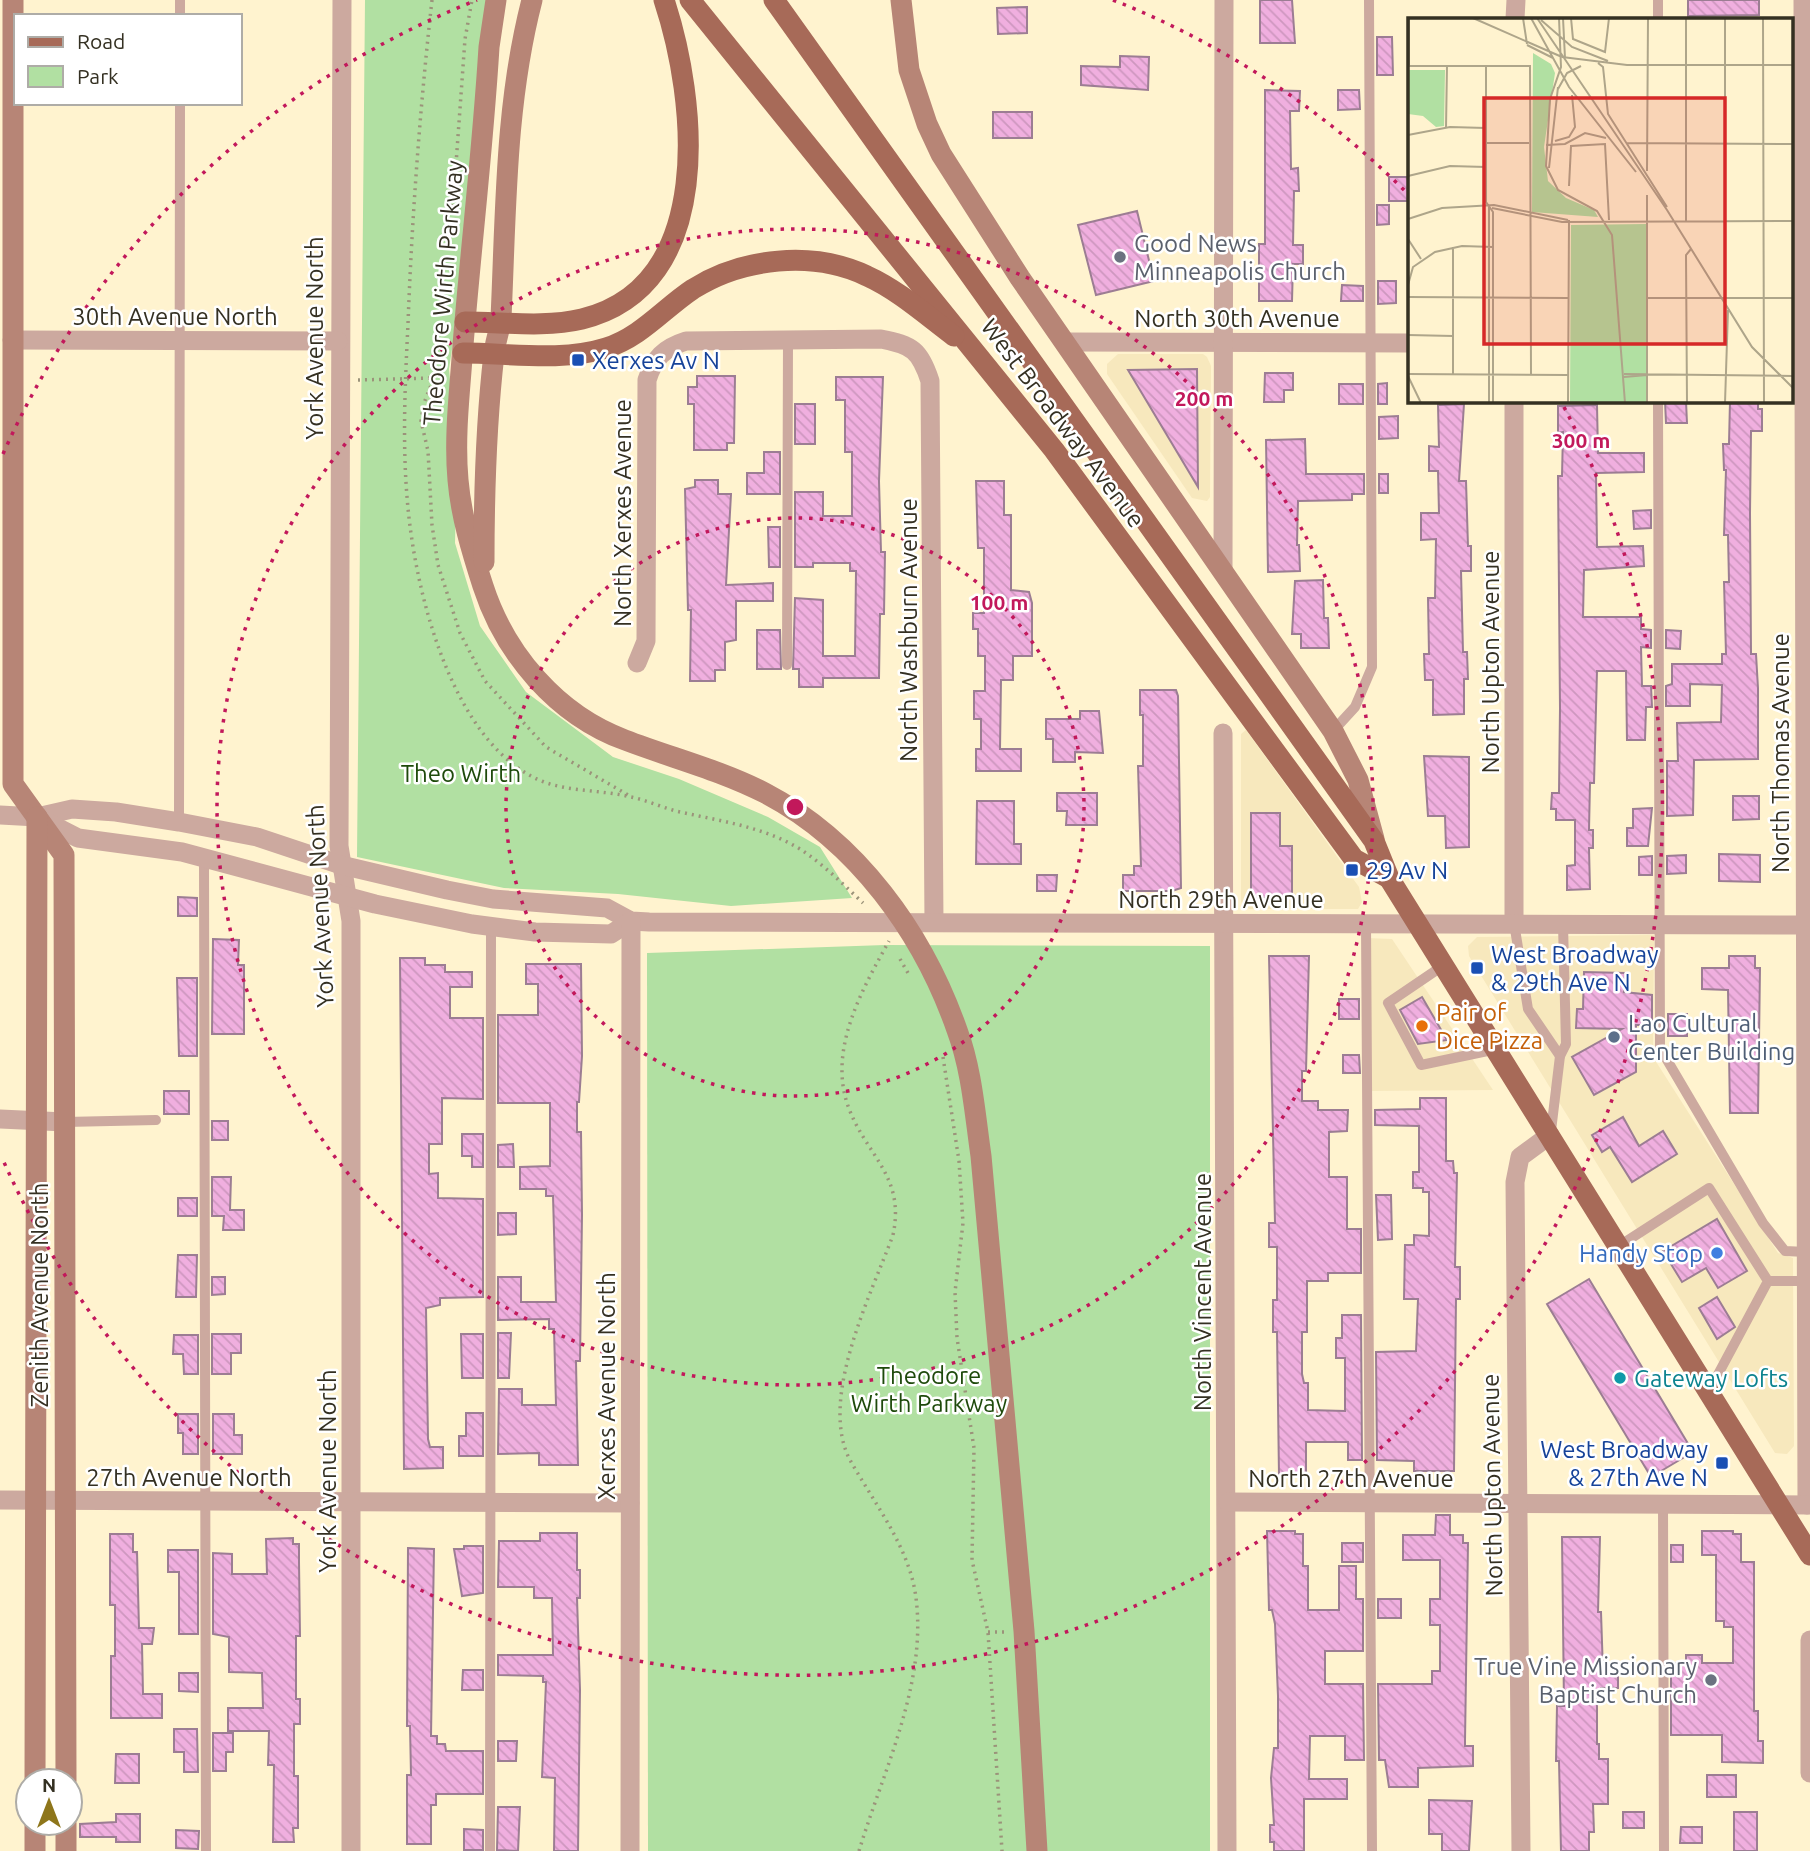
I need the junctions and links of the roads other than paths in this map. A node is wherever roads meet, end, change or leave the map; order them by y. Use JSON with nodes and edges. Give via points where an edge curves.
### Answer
{"nodes":[{"id":1,"x":13,"y":0,"type":"edge"},
{"id":2,"x":342,"y":0,"type":"edge"},
{"id":3,"x":496,"y":0,"type":"edge"},
{"id":4,"x":532,"y":0,"type":"edge"},
{"id":5,"x":664,"y":0,"type":"edge"},
{"id":6,"x":690,"y":0,"type":"edge"},
{"id":7,"x":774,"y":0,"type":"edge"},
{"id":8,"x":901,"y":0,"type":"edge"},
{"id":9,"x":1224,"y":0,"type":"edge"},
{"id":10,"x":1369,"y":0,"type":"edge"},
{"id":11,"x":1516,"y":0,"type":"edge"},
{"id":12,"x":1658,"y":0,"type":"edge"},
{"id":13,"x":1803,"y":0,"type":"edge"},
{"id":14,"x":1516,"y":18,"type":"edge"},
{"id":15,"x":1658,"y":18,"type":"edge"},
{"id":16,"x":180,"y":105,"type":"edge"},
{"id":17,"x":6,"y":225,"type":"edge"},
{"id":18,"x":465,"y":322,"type":"junction"},
{"id":19,"x":500,"y":322,"type":"junction"},
{"id":20,"x":12,"y":340,"type":"junction"},
{"id":21,"x":179,"y":340,"type":"junction"},
{"id":22,"x":788,"y":340,"type":"junction"},
{"id":23,"x":338,"y":341,"type":"junction"},
{"id":24,"x":1064,"y":342,"type":"junction"},
{"id":25,"x":1223,"y":342,"type":"junction"},
{"id":26,"x":1369,"y":343,"type":"junction"},
{"id":27,"x":1408,"y":343,"type":"edge"},
{"id":28,"x":1802,"y":344,"type":"edge"},
{"id":29,"x":463,"y":353,"type":"junction"},
{"id":30,"x":494,"y":353,"type":"junction"},
{"id":31,"x":983,"y":359,"type":"junction"},
{"id":32,"x":1514,"y":402,"type":"edge"},
{"id":33,"x":1658,"y":402,"type":"edge"},
{"id":34,"x":6,"y":518,"type":"edge"},
{"id":35,"x":1223,"y":570,"type":"junction"},
{"id":36,"x":484,"y":588,"type":"junction"},
{"id":37,"x":637,"y":663,"type":"dead end"},
{"id":38,"x":787,"y":665,"type":"dead end"},
{"id":39,"x":1333,"y":731,"type":"junction"},
{"id":40,"x":1223,"y":733,"type":"dead end"},
{"id":41,"x":0,"y":815,"type":"edge"},
{"id":42,"x":37,"y":817,"type":"junction"},
{"id":43,"x":180,"y":822,"type":"junction"},
{"id":44,"x":1374,"y":841,"type":"junction"},
{"id":45,"x":204,"y":857,"type":"junction"},
{"id":46,"x":341,"y":865,"type":"junction"},
{"id":47,"x":1389,"y":878,"type":"junction"},
{"id":48,"x":347,"y":895,"type":"junction"},
{"id":49,"x":631,"y":920,"type":"junction"},
{"id":50,"x":903,"y":922,"type":"junction"},
{"id":51,"x":934,"y":922,"type":"junction"},
{"id":52,"x":1419,"y":923,"type":"junction"},
{"id":53,"x":1514,"y":923,"type":"junction"},
{"id":54,"x":1224,"y":924,"type":"junction"},
{"id":55,"x":1366,"y":924,"type":"junction"},
{"id":56,"x":1563,"y":924,"type":"junction"},
{"id":57,"x":1660,"y":924,"type":"junction"},
{"id":58,"x":1807,"y":925,"type":"edge"},
{"id":59,"x":491,"y":927,"type":"junction"},
{"id":60,"x":1444,"y":965,"type":"junction"},
{"id":61,"x":1497,"y":1049,"type":"junction"},
{"id":62,"x":1560,"y":1056,"type":"junction"},
{"id":63,"x":0,"y":1119,"type":"edge"},
{"id":64,"x":38,"y":1120,"type":"junction"},
{"id":65,"x":156,"y":1120,"type":"dead end"},
{"id":66,"x":65,"y":1122,"type":"junction"},
{"id":67,"x":1550,"y":1135,"type":"junction"},
{"id":68,"x":1619,"y":1246,"type":"junction"},
{"id":69,"x":1806,"y":1252,"type":"junction"},
{"id":70,"x":1768,"y":1281,"type":"junction"},
{"id":71,"x":1807,"y":1281,"type":"junction"},
{"id":72,"x":1708,"y":1393,"type":"junction"},
{"id":73,"x":0,"y":1500,"type":"edge"},
{"id":74,"x":37,"y":1500,"type":"junction"},
{"id":75,"x":64,"y":1500,"type":"junction"},
{"id":76,"x":203,"y":1501,"type":"junction"},
{"id":77,"x":351,"y":1502,"type":"junction"},
{"id":78,"x":1228,"y":1502,"type":"junction"},
{"id":79,"x":489,"y":1503,"type":"junction"},
{"id":80,"x":630,"y":1503,"type":"junction"},
{"id":81,"x":1370,"y":1503,"type":"junction"},
{"id":82,"x":1516,"y":1504,"type":"junction"},
{"id":83,"x":1663,"y":1504,"type":"junction"},
{"id":84,"x":1779,"y":1505,"type":"junction"},
{"id":85,"x":1809,"y":1505,"type":"edge"},
{"id":86,"x":1810,"y":1555,"type":"edge"},
{"id":87,"x":1810,"y":1640,"type":"edge"},
{"id":88,"x":35,"y":1767,"type":"edge"},
{"id":89,"x":66,"y":1767,"type":"edge"},
{"id":90,"x":1810,"y":1773,"type":"edge"},
{"id":91,"x":206,"y":1851,"type":"edge"},
{"id":92,"x":351,"y":1851,"type":"edge"},
{"id":93,"x":490,"y":1851,"type":"edge"},
{"id":94,"x":630,"y":1851,"type":"edge"},
{"id":95,"x":1037,"y":1851,"type":"edge"},
{"id":96,"x":1227,"y":1851,"type":"edge"},
{"id":97,"x":1373,"y":1851,"type":"edge"},
{"id":98,"x":1521,"y":1851,"type":"edge"},
{"id":99,"x":1664,"y":1851,"type":"edge"}],
"edges":[{"from":1,"to":17,"type":"street","name":"Zenith Avenue North"},
{"from":2,"to":23,"type":"street","name":"York Avenue North"},
{"from":3,"to":18,"type":"street","name":"Theodore Wirth Parkway"},
{"from":4,"to":19,"type":"street","name":"Theodore Wirth Parkway","via":[[515,73],[508,142]]},
{"from":5,"to":19,"type":"main road","via":[[687,127],[687,195],[676,233],[652,273],[631,296],[615,305],[585,318],[552,324]]},
{"from":6,"to":31,"type":"main road","name":"West Broadway Avenue"},
{"from":7,"to":44,"type":"main road","name":"West Broadway Avenue"},
{"from":8,"to":24,"type":"street","name":"West Broadway Avenue","via":[[908,69],[941,154]]},
{"from":9,"to":25,"type":"street"},
{"from":10,"to":26,"type":"lane"},
{"from":11,"to":14,"type":"street"},
{"from":12,"to":15,"type":"lane"},
{"from":13,"to":28,"type":"street","name":"North Thomas Avenue"},
{"from":16,"to":21,"type":"lane"},
{"from":17,"to":20,"type":"street","name":"Zenith Avenue North"},
{"from":18,"to":19,"type":"main road"},
{"from":18,"to":29,"type":"street","name":"Theodore Wirth Parkway"},
{"from":19,"to":30,"type":"street","name":"Theodore Wirth Parkway"},
{"from":20,"to":21,"type":"street","name":"30th Avenue North"},
{"from":20,"to":34,"type":"street","name":"Zenith Avenue North"},
{"from":21,"to":23,"type":"street","name":"30th Avenue North"},
{"from":21,"to":43,"type":"lane"},
{"from":22,"to":37,"type":"street","name":"North Xerxes Avenue","via":[[686,341],[671,346],[653,362],[647,380],[646,641]]},
{"from":22,"to":38,"type":"lane"},
{"from":22,"to":51,"type":"street","name":"North Washburn Avenue","via":[[881,339],[908,345],[924,361],[930,381]]},
{"from":23,"to":46,"type":"street","name":"York Avenue North"},
{"from":24,"to":25,"type":"street","name":"North 30th Avenue"},
{"from":24,"to":35,"type":"street","name":"West Broadway Avenue"},
{"from":25,"to":26,"type":"street","name":"North 30th Avenue"},
{"from":25,"to":35,"type":"street"},
{"from":26,"to":27,"type":"street","name":"North 30th Avenue"},
{"from":26,"to":39,"type":"lane","via":[[1372,667],[1355,707]]},
{"from":28,"to":58,"type":"street","name":"North Thomas Avenue"},
{"from":29,"to":30,"type":"main road"},
{"from":29,"to":36,"type":"street","name":"Theodore Wirth Parkway","via":[[458,480]]},
{"from":30,"to":31,"type":"main road","via":[[571,354],[606,348],[651,325],[690,292],[721,274],[754,264],[817,262],[868,276]]},
{"from":30,"to":36,"type":"street","name":"Theodore Wirth Parkway","via":[[485,482]]},
{"from":31,"to":47,"type":"main road","name":"West Broadway Avenue","via":[[1354,859]]},
{"from":32,"to":53,"type":"street","name":"North Upton Avenue"},
{"from":33,"to":57,"type":"lane"},
{"from":34,"to":42,"type":"street","name":"Zenith Avenue North","via":[[13,784]]},
{"from":35,"to":39,"type":"street","name":"West Broadway Avenue"},
{"from":36,"to":50,"type":"street","name":"Theodore Wirth Parkway","via":[[503,632],[550,694],[581,718],[623,740],[722,774],[805,818],[876,883]]},
{"from":39,"to":44,"type":"street","name":"West Broadway Avenue","via":[[1358,780]]},
{"from":40,"to":54,"type":"street","name":"North Vincent Avenue"},
{"from":41,"to":42,"type":"street"},
{"from":42,"to":43,"type":"street","via":[[72,809]]},
{"from":42,"to":45,"type":"street","via":[[78,838]]},
{"from":42,"to":64,"type":"street","name":"Zenith Avenue North"},
{"from":42,"to":66,"type":"street","name":"Zenith Avenue North","via":[[64,855]]},
{"from":43,"to":46,"type":"street","via":[[257,837]]},
{"from":44,"to":47,"type":"main road","name":"West Broadway Avenue"},
{"from":45,"to":48,"type":"street"},
{"from":45,"to":76,"type":"lane"},
{"from":46,"to":48,"type":"street","name":"York Avenue North"},
{"from":46,"to":49,"type":"street","via":[[493,899],[607,908]]},
{"from":47,"to":52,"type":"main road","name":"West Broadway Avenue"},
{"from":48,"to":59,"type":"street"},
{"from":48,"to":77,"type":"street","name":"York Avenue North","via":[[351,921]]},
{"from":49,"to":50,"type":"street","name":"North 29th Avenue"},
{"from":49,"to":59,"type":"street","via":[[611,934]]},
{"from":49,"to":80,"type":"street","name":"Xerxes Avenue North"},
{"from":50,"to":51,"type":"street","name":"North 29th Avenue"},
{"from":50,"to":95,"type":"street","name":"Theodore Wirth Parkway","via":[[934,975],[958,1031],[976,1116],[1024,1631]]},
{"from":51,"to":54,"type":"street","name":"North 29th Avenue"},
{"from":52,"to":53,"type":"street","name":"North 29th Avenue"},
{"from":52,"to":55,"type":"street","name":"North 29th Avenue"},
{"from":52,"to":60,"type":"main road","name":"West Broadway Avenue"},
{"from":53,"to":56,"type":"street","name":"North 29th Avenue"},
{"from":53,"to":62,"type":"lane","via":[[1528,1009]]},
{"from":54,"to":55,"type":"street","name":"North 29th Avenue"},
{"from":54,"to":78,"type":"street","name":"North Vincent Avenue"},
{"from":55,"to":81,"type":"lane"},
{"from":56,"to":57,"type":"street","name":"North 29th Avenue"},
{"from":56,"to":62,"type":"lane","via":[[1566,1044]]},
{"from":57,"to":58,"type":"street","name":"North 29th Avenue"},
{"from":57,"to":69,"type":"lane","via":[[1660,1048],[1763,1223],[1785,1251]]},
{"from":58,"to":69,"type":"street","name":"North Thomas Avenue"},
{"from":59,"to":79,"type":"lane"},
{"from":60,"to":61,"type":"main road","name":"West Broadway Avenue"},
{"from":60,"to":61,"type":"lane","via":[[1388,1003],[1421,1065]]},
{"from":61,"to":67,"type":"main road","name":"West Broadway Avenue"},
{"from":62,"to":67,"type":"lane"},
{"from":63,"to":64,"type":"street"},
{"from":64,"to":66,"type":"street"},
{"from":64,"to":74,"type":"street","name":"Zenith Avenue North"},
{"from":65,"to":66,"type":"lane"},
{"from":66,"to":75,"type":"street","name":"Zenith Avenue North"},
{"from":67,"to":68,"type":"main road","name":"West Broadway Avenue"},
{"from":67,"to":82,"type":"street","name":"North Upton Avenue","via":[[1520,1157],[1515,1182]]},
{"from":68,"to":70,"type":"lane","via":[[1709,1188]]},
{"from":68,"to":72,"type":"main road","name":"West Broadway Avenue"},
{"from":69,"to":71,"type":"street","name":"North Thomas Avenue"},
{"from":70,"to":71,"type":"lane"},
{"from":70,"to":72,"type":"lane"},
{"from":71,"to":85,"type":"street","name":"North Thomas Avenue"},
{"from":72,"to":84,"type":"main road","name":"West Broadway Avenue"},
{"from":73,"to":74,"type":"street","name":"27th Avenue North"},
{"from":74,"to":75,"type":"street","name":"27th Avenue North"},
{"from":74,"to":88,"type":"street","name":"Zenith Avenue North"},
{"from":75,"to":76,"type":"street","name":"27th Avenue North"},
{"from":75,"to":89,"type":"street","name":"Zenith Avenue North"},
{"from":76,"to":77,"type":"street","name":"27th Avenue North"},
{"from":76,"to":91,"type":"lane"},
{"from":77,"to":79,"type":"street","name":"27th Avenue North"},
{"from":77,"to":92,"type":"street","name":"York Avenue North"},
{"from":78,"to":81,"type":"street","name":"North 27th Avenue"},
{"from":78,"to":96,"type":"street","name":"North Vincent Avenue"},
{"from":79,"to":80,"type":"street","name":"27th Avenue North"},
{"from":79,"to":93,"type":"lane"},
{"from":80,"to":94,"type":"street","name":"Xerxes Avenue North"},
{"from":81,"to":82,"type":"street","name":"North 27th Avenue"},
{"from":81,"to":97,"type":"lane"},
{"from":82,"to":83,"type":"street","name":"North 27th Avenue"},
{"from":82,"to":98,"type":"street","name":"North Upton Avenue"},
{"from":83,"to":84,"type":"street","name":"North 27th Avenue"},
{"from":83,"to":99,"type":"lane"},
{"from":84,"to":85,"type":"street","name":"North 27th Avenue"},
{"from":84,"to":86,"type":"main road","name":"West Broadway Avenue"},
{"from":87,"to":90,"type":"street"}]}
